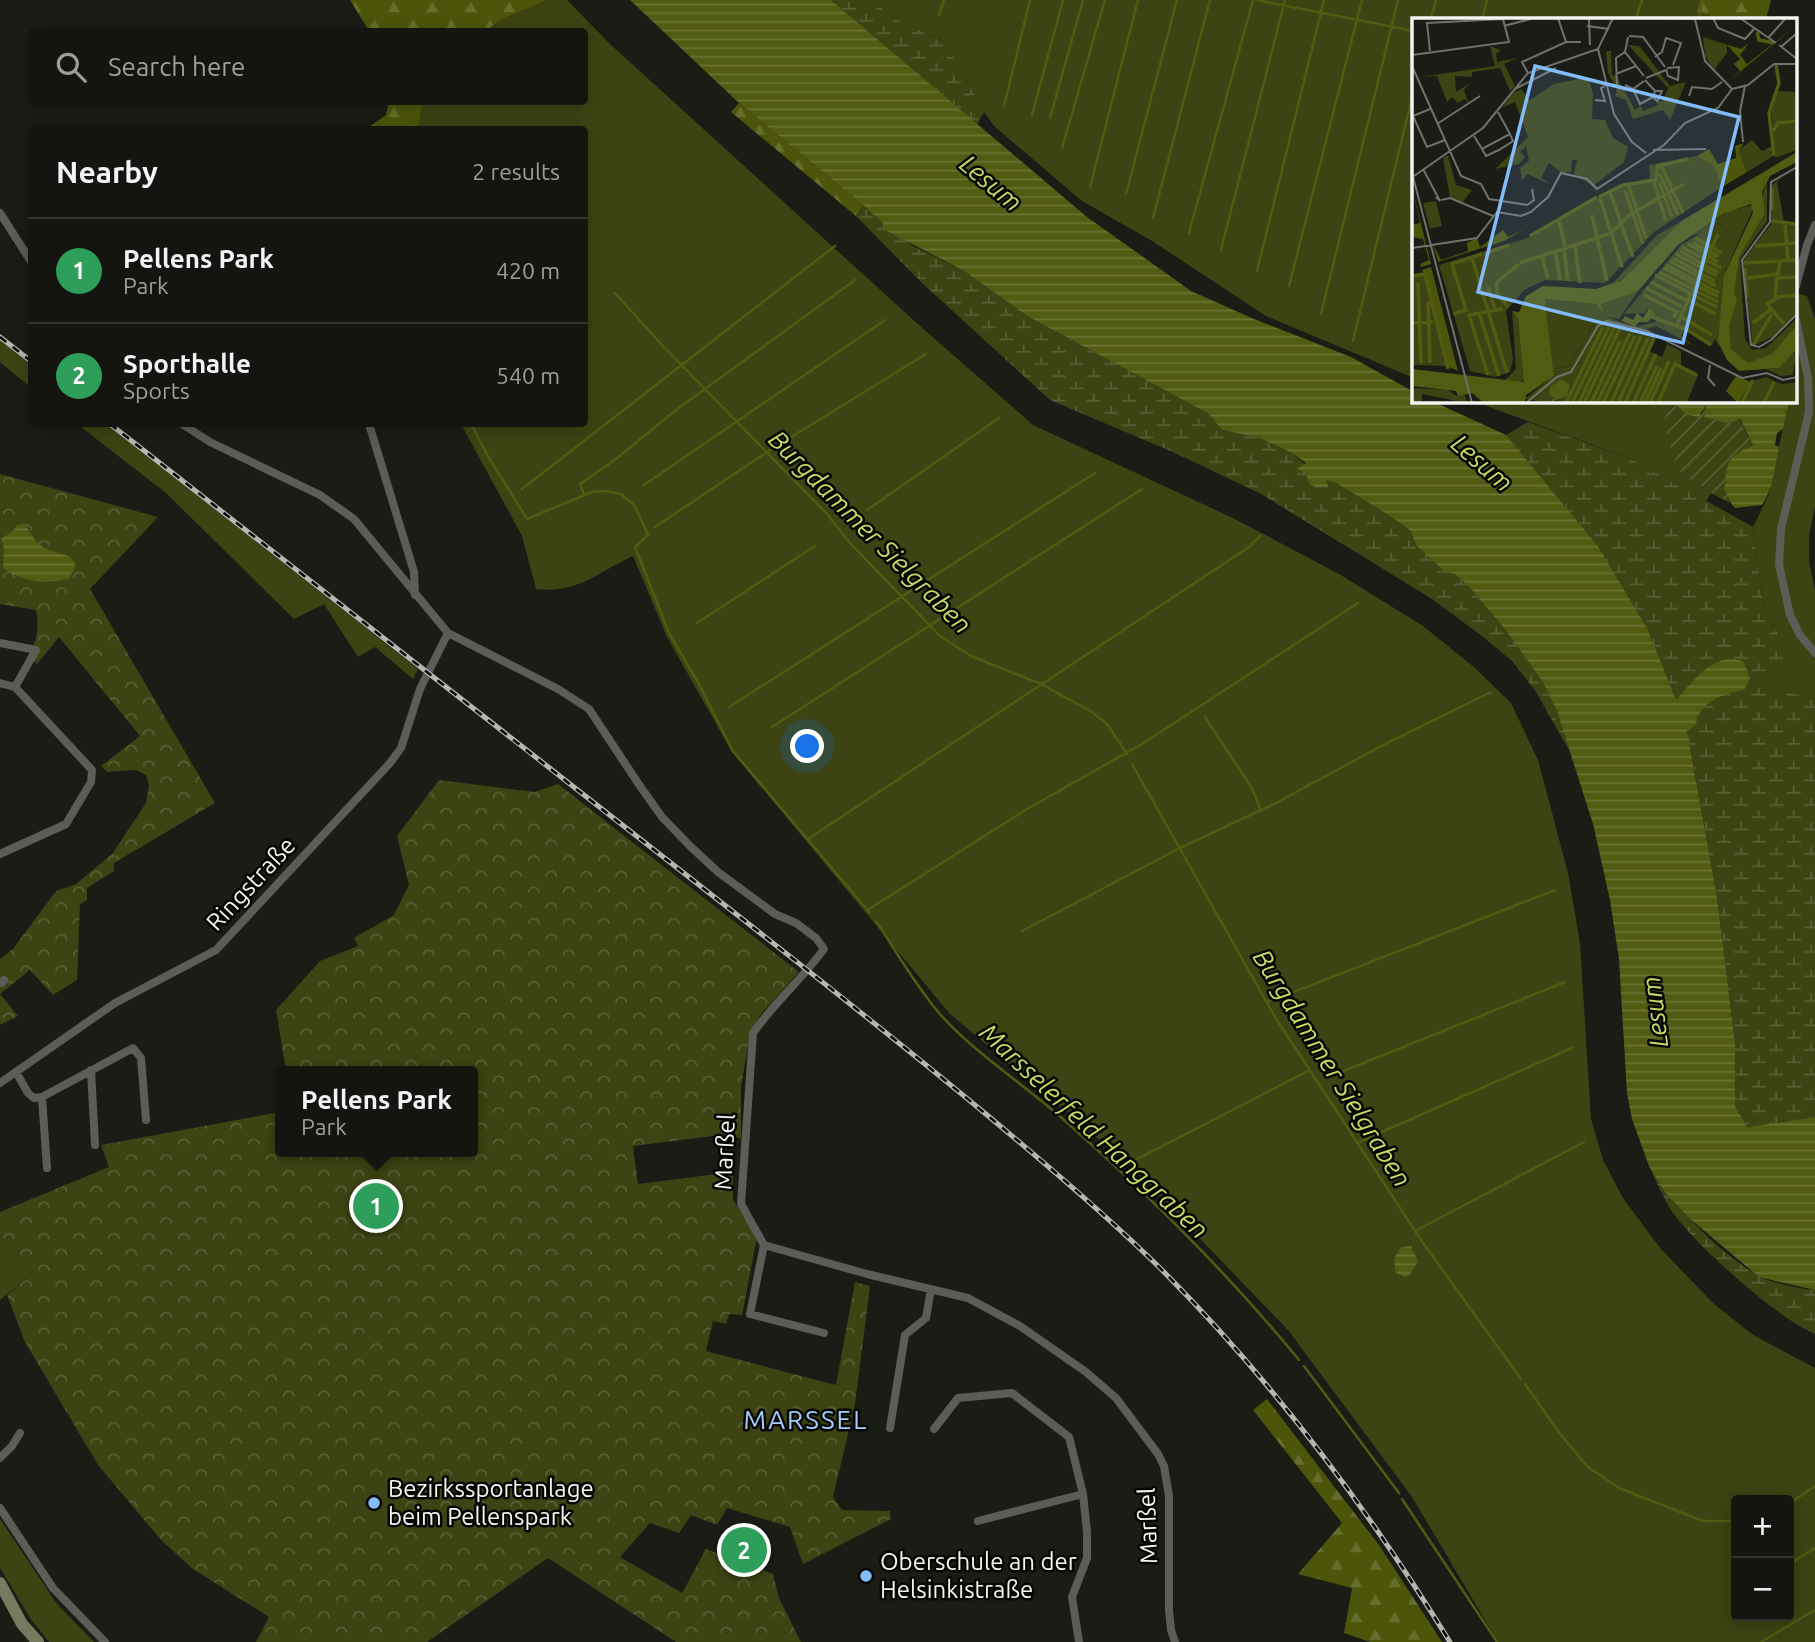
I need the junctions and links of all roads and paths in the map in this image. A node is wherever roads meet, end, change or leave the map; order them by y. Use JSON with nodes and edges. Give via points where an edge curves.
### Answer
{"nodes":[{"id":1,"x":0,"y":213,"type":"edge"},
{"id":2,"x":1815,"y":225,"type":"edge"},
{"id":3,"x":28,"y":257,"type":"edge"},
{"id":4,"x":1798,"y":279,"type":"edge"},
{"id":5,"x":1798,"y":330,"type":"edge"},
{"id":6,"x":187,"y":427,"type":"edge"},
{"id":7,"x":370,"y":427,"type":"edge"},
{"id":8,"x":415,"y":595,"type":"junction"},
{"id":9,"x":448,"y":633,"type":"junction"},
{"id":10,"x":0,"y":643,"type":"edge"},
{"id":11,"x":1815,"y":653,"type":"edge"},
{"id":12,"x":0,"y":683,"type":"edge"},
{"id":13,"x":15,"y":687,"type":"junction"},
{"id":14,"x":0,"y":854,"type":"edge"},
{"id":15,"x":91,"y":1070,"type":"junction"},
{"id":16,"x":16,"y":1072,"type":"junction"},
{"id":17,"x":0,"y":1083,"type":"edge"},
{"id":18,"x":42,"y":1097,"type":"junction"},
{"id":19,"x":146,"y":1119,"type":"dead end"},
{"id":20,"x":96,"y":1145,"type":"dead end"},
{"id":21,"x":47,"y":1168,"type":"dead end"},
{"id":22,"x":764,"y":1245,"type":"junction"},
{"id":23,"x":931,"y":1289,"type":"junction"},
{"id":24,"x":824,"y":1333,"type":"dead end"},
{"id":25,"x":890,"y":1429,"type":"dead end"},
{"id":26,"x":934,"y":1429,"type":"dead end"},
{"id":27,"x":20,"y":1433,"type":"dead end"},
{"id":28,"x":0,"y":1458,"type":"edge"},
{"id":29,"x":1083,"y":1493,"type":"junction"},
{"id":30,"x":0,"y":1508,"type":"edge"},
{"id":31,"x":978,"y":1521,"type":"dead end"},
{"id":32,"x":0,"y":1583,"type":"edge"},
{"id":33,"x":38,"y":1642,"type":"edge"},
{"id":34,"x":105,"y":1642,"type":"edge"},
{"id":35,"x":1079,"y":1642,"type":"edge"},
{"id":36,"x":1175,"y":1642,"type":"edge"}],
"edges":[{"from":1,"to":3,"type":"street"},
{"from":2,"to":4,"type":"street"},
{"from":5,"to":11,"type":"street","via":[[1808,378],[1809,412],[1781,529],[1779,564],[1790,615]]},
{"from":6,"to":8,"type":"street","via":[[320,495],[354,519]]},
{"from":7,"to":8,"type":"street","via":[[414,572]]},
{"from":8,"to":9,"type":"street"},
{"from":9,"to":16,"type":"street","name":"Ringstraße","via":[[420,689],[401,748],[216,950],[115,1003]]},
{"from":9,"to":22,"type":"street","name":"Marßel","via":[[589,709],[639,786],[690,846],[775,914],[816,938],[824,949],[753,1033],[741,1204]]},
{"from":10,"to":13,"type":"street","via":[[36,650]]},
{"from":12,"to":13,"type":"street"},
{"from":13,"to":14,"type":"street","via":[[92,770],[91,782],[66,824]]},
{"from":15,"to":18,"type":"street"},
{"from":15,"to":19,"type":"street","via":[[133,1048],[141,1058]]},
{"from":15,"to":20,"type":"street"},
{"from":16,"to":17,"type":"street","name":"Ringstraße"},
{"from":16,"to":18,"type":"street","via":[[28,1093]]},
{"from":18,"to":21,"type":"street"},
{"from":22,"to":23,"type":"street","name":"Marßel"},
{"from":22,"to":24,"type":"street","via":[[750,1314]]},
{"from":23,"to":25,"type":"street","via":[[926,1318],[905,1335]]},
{"from":23,"to":36,"type":"street","name":"Marßel","via":[[968,1298],[1020,1326],[1086,1372],[1116,1398],[1158,1454],[1169,1496],[1169,1609]]},
{"from":26,"to":29,"type":"street","via":[[958,1398],[1012,1393],[1069,1437]]},
{"from":27,"to":28,"type":"street"},
{"from":29,"to":31,"type":"street"},
{"from":29,"to":35,"type":"street","via":[[1087,1559],[1072,1597]]},
{"from":30,"to":34,"type":"street","via":[[53,1588]]},
{"from":32,"to":33,"type":"street","via":[[22,1624]]}]}
